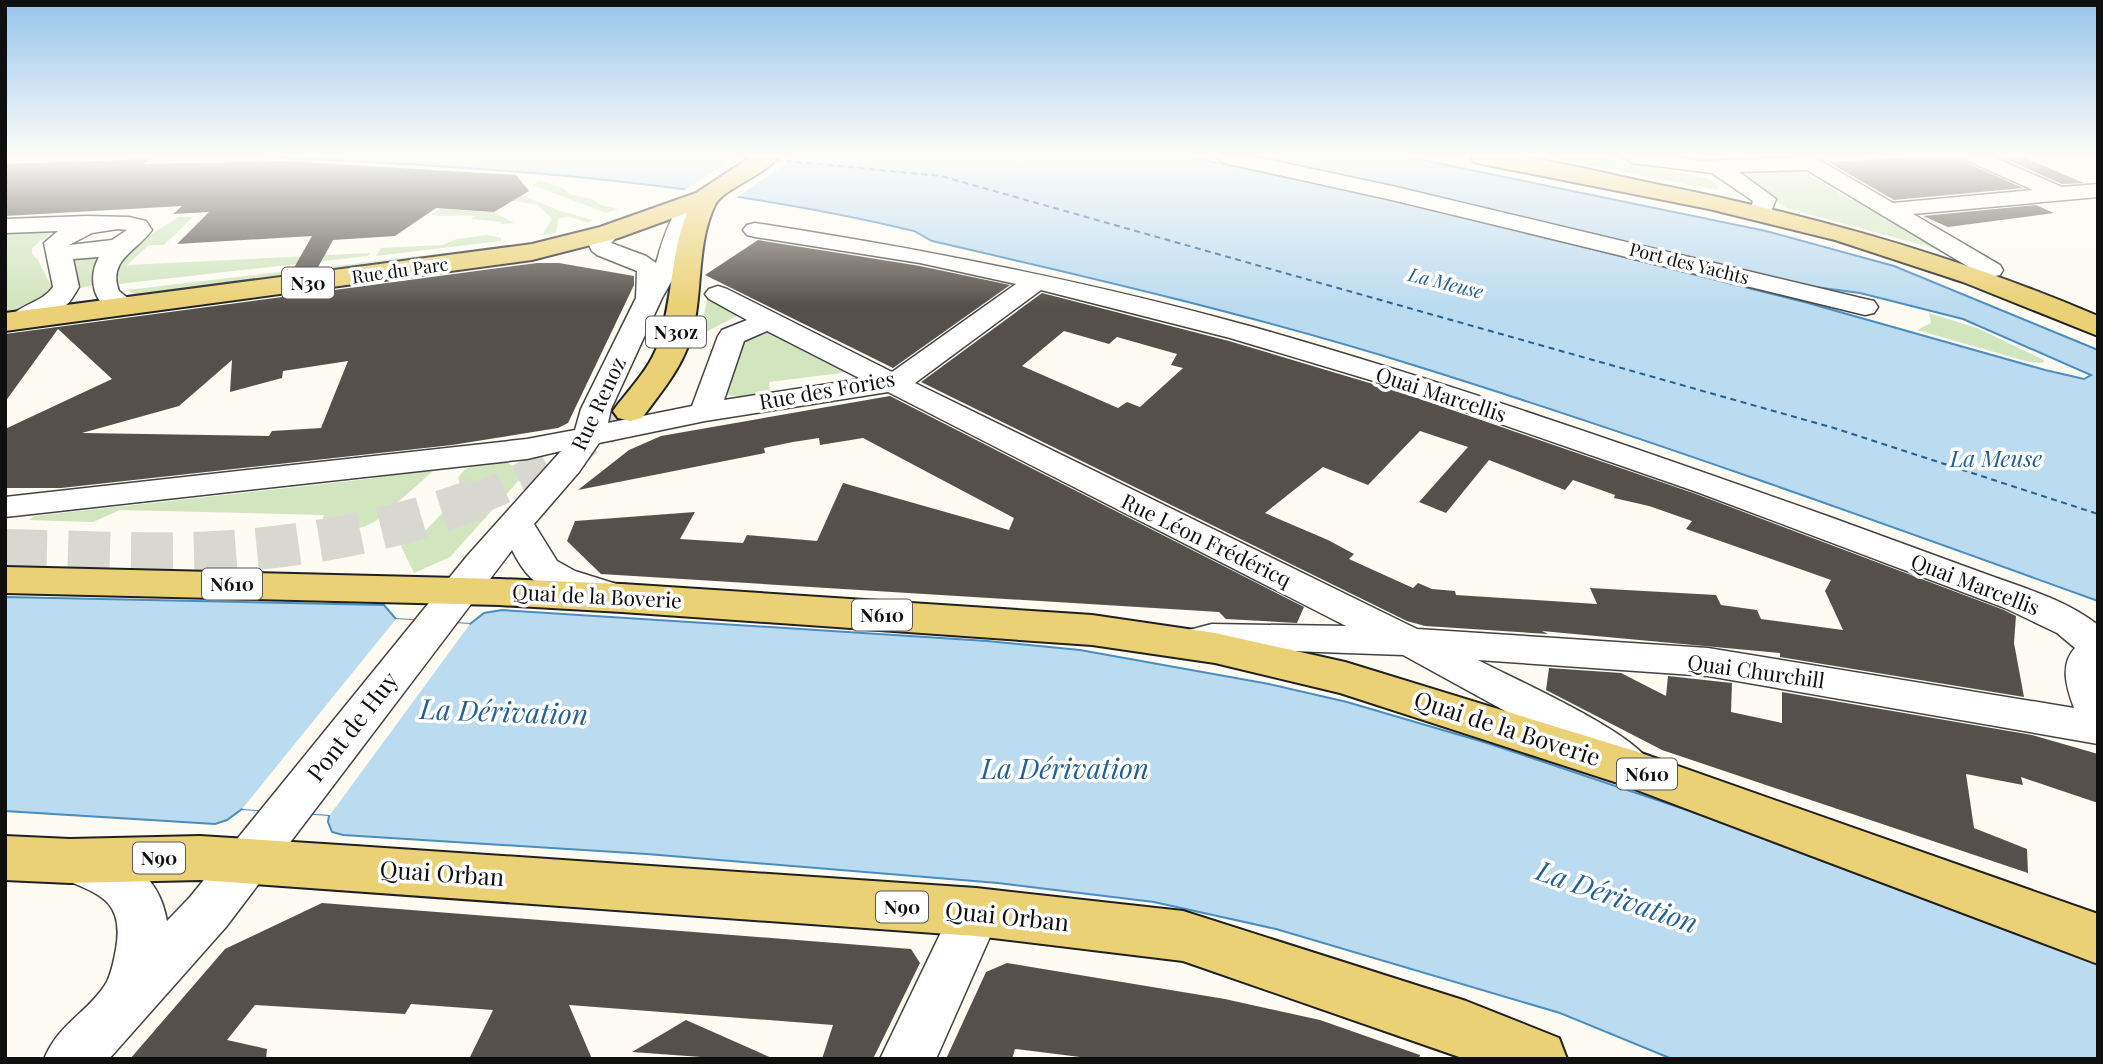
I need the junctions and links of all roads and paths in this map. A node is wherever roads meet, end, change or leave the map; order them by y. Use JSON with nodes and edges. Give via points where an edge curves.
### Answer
{"nodes":[{"id":1,"x":680,"y":207,"type":"edge"},
{"id":2,"x":701,"y":207,"type":"edge"},
{"id":3,"x":1449,"y":207,"type":"edge"},
{"id":4,"x":1744,"y":207,"type":"edge"},
{"id":5,"x":1747,"y":207,"type":"edge"},
{"id":6,"x":1763,"y":207,"type":"edge"},
{"id":7,"x":1882,"y":207,"type":"edge"},
{"id":8,"x":1924,"y":207,"type":"edge"},
{"id":9,"x":1762,"y":210,"type":"junction"},
{"id":10,"x":1888,"y":210,"type":"junction"},
{"id":11,"x":636,"y":224,"type":"junction"},
{"id":12,"x":101,"y":225,"type":"junction"},
{"id":13,"x":5,"y":226,"type":"edge"},
{"id":14,"x":755,"y":230,"type":"dead end"},
{"id":15,"x":609,"y":233,"type":"junction"},
{"id":16,"x":680,"y":241,"type":"junction"},
{"id":17,"x":120,"y":245,"type":"junction"},
{"id":18,"x":59,"y":252,"type":"junction"},
{"id":19,"x":1992,"y":270,"type":"junction"},
{"id":20,"x":1037,"y":281,"type":"junction"},
{"id":21,"x":718,"y":294,"type":"dead end"},
{"id":22,"x":649,"y":298,"type":"junction"},
{"id":23,"x":126,"y":307,"type":"junction"},
{"id":24,"x":1866,"y":307,"type":"dead end"},
{"id":25,"x":2098,"y":312,"type":"edge"},
{"id":26,"x":13,"y":321,"type":"edge"},
{"id":27,"x":768,"y":321,"type":"junction"},
{"id":28,"x":2098,"y":327,"type":"edge"},
{"id":29,"x":892,"y":383,"type":"junction"},
{"id":30,"x":630,"y":411,"type":"tunnel mouth"},
{"id":31,"x":705,"y":412,"type":"junction"},
{"id":32,"x":589,"y":435,"type":"junction"},
{"id":33,"x":527,"y":449,"type":"junction"},
{"id":34,"x":5,"y":508,"type":"edge"},
{"id":35,"x":525,"y":513,"type":"junction"},
{"id":36,"x":5,"y":580,"type":"edge"},
{"id":37,"x":621,"y":598,"type":"junction"},
{"id":38,"x":448,"y":606,"type":"junction"},
{"id":39,"x":1410,"y":642,"type":"junction"},
{"id":40,"x":1186,"y":644,"type":"junction"},
{"id":41,"x":2098,"y":646,"type":"edge"},
{"id":42,"x":2098,"y":653,"type":"edge"},
{"id":43,"x":2098,"y":715,"type":"edge"},
{"id":44,"x":2098,"y":728,"type":"edge"},
{"id":45,"x":1638,"y":771,"type":"junction"},
{"id":46,"x":5,"y":858,"type":"edge"},
{"id":47,"x":70,"y":861,"type":"junction"},
{"id":48,"x":247,"y":862,"type":"junction"},
{"id":49,"x":976,"y":912,"type":"junction"},
{"id":50,"x":2098,"y":939,"type":"edge"},
{"id":51,"x":127,"y":1000,"type":"junction"},
{"id":52,"x":72,"y":1059,"type":"edge"},
{"id":53,"x":908,"y":1059,"type":"edge"},
{"id":54,"x":1537,"y":1059,"type":"edge"}],
"edges":[{"from":1,"to":11,"type":"main road","name":"Rue du Parc","number":"N30"},
{"from":2,"to":16,"type":"main road","number":"N30z"},
{"from":3,"to":24,"type":"street","name":"Port des Yachts"},
{"from":4,"to":9,"type":"main road"},
{"from":5,"to":9,"type":"main road"},
{"from":6,"to":9,"type":"street"},
{"from":7,"to":10,"type":"street"},
{"from":8,"to":10,"type":"street"},
{"from":9,"to":19,"type":"main road","via":[[1876,233]]},
{"from":9,"to":28,"type":"main road","via":[[1955,270]]},
{"from":10,"to":19,"type":"street"},
{"from":11,"to":15,"type":"main road","name":"Rue du Parc","number":"N30"},
{"from":11,"to":16,"type":"street"},
{"from":12,"to":13,"type":"street"},
{"from":12,"to":17,"type":"street","via":[[138,226],[138,234]]},
{"from":12,"to":18,"type":"street","via":[[62,238],[57,243]]},
{"from":14,"to":20,"type":"street","name":"Quai Marcellis","via":[[920,256]]},
{"from":15,"to":22,"type":"street","via":[[600,246],[635,258],[649,269]]},
{"from":15,"to":23,"type":"main road","name":"Rue du Parc","number":"N30","via":[[482,260]]},
{"from":16,"to":22,"type":"street","name":"Rue Renoz"},
{"from":16,"to":30,"type":"main road","number":"N30z","via":[[682,305],[673,346]]},
{"from":17,"to":18,"type":"street"},
{"from":17,"to":23,"type":"street","via":[[107,264],[103,288]]},
{"from":18,"to":26,"type":"street","via":[[66,287],[56,300]]},
{"from":19,"to":25,"type":"main road"},
{"from":20,"to":29,"type":"street","name":"Rue des Fories","via":[[914,373]]},
{"from":20,"to":41,"type":"street","name":"Quai Marcellis","via":[[1240,332],[1407,382],[1682,476],[2018,598],[2071,624]]},
{"from":21,"to":27,"type":"street","name":"Rue Léon Frédéricq"},
{"from":22,"to":32,"type":"street","name":"Rue Renoz","via":[[596,410]]},
{"from":23,"to":26,"type":"main road","name":"Rue du Parc","number":"N30"},
{"from":27,"to":29,"type":"street","name":"Rue Léon Frédéricq"},
{"from":27,"to":31,"type":"street","via":[[732,335]]},
{"from":29,"to":31,"type":"street","name":"Rue des Fories"},
{"from":29,"to":39,"type":"street","name":"Rue Léon Frédéricq"},
{"from":31,"to":32,"type":"street","name":"Rue des Fories"},
{"from":32,"to":33,"type":"street"},
{"from":32,"to":35,"type":"street","name":"Rue Renoz"},
{"from":33,"to":34,"type":"street"},
{"from":33,"to":35,"type":"street","via":[[542,474]]},
{"from":35,"to":37,"type":"street","via":[[538,564],[570,582]]},
{"from":35,"to":38,"type":"street","name":"Rue Renoz"},
{"from":36,"to":38,"type":"main road","name":"Quai de la Boverie","number":"N610"},
{"from":37,"to":38,"type":"main road","name":"Quai de la Boverie","number":"N610"},
{"from":37,"to":40,"type":"main road","name":"Quai de la Boverie","number":"N610","via":[[1092,630]]},
{"from":38,"to":48,"type":"street","name":"Pont de Huy"},
{"from":39,"to":40,"type":"street","name":"Quai de la Boverie","via":[[1238,636]]},
{"from":39,"to":44,"type":"street","name":"Quai Churchill","via":[[1707,662]]},
{"from":39,"to":45,"type":"street","name":"Rue Léon Frédéricq","via":[[1602,744]]},
{"from":40,"to":45,"type":"main road","name":"Quai de la Boverie","number":"N610","via":[[1345,678]]},
{"from":42,"to":43,"type":"street","via":[[2087,660],[2087,687]]},
{"from":45,"to":50,"type":"main road","name":"Quai de la Boverie","number":"N610"},
{"from":46,"to":47,"type":"main road","number":"N90"},
{"from":47,"to":48,"type":"main road","number":"N90","via":[[200,858]]},
{"from":47,"to":51,"type":"street","via":[[113,878],[126,888],[141,912],[145,930]]},
{"from":48,"to":49,"type":"main road","name":"Quai Orban","number":"N90"},
{"from":48,"to":51,"type":"street","name":"Pont de Huy"},
{"from":49,"to":53,"type":"street"},
{"from":49,"to":54,"type":"main road","name":"Quai Orban","number":"N90","via":[[1183,936],[1466,1030]]},
{"from":51,"to":52,"type":"street","name":"Pont de Huy"}]}
